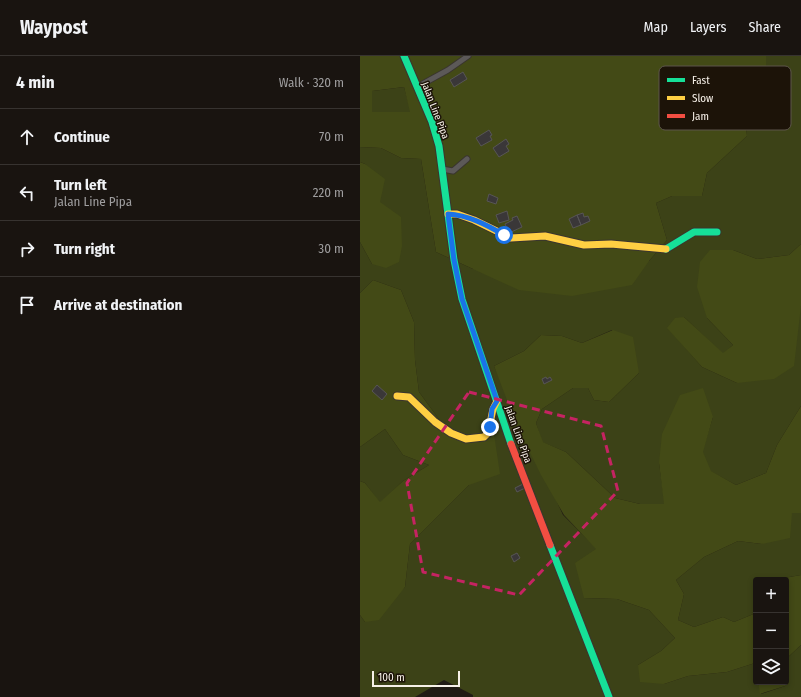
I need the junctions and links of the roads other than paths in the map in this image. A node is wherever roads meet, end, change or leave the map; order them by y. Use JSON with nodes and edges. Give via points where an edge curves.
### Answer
{"nodes":[{"id":1,"x":404,"y":56,"type":"edge"},
{"id":2,"x":468,"y":56,"type":"edge"},
{"id":3,"x":417,"y":87,"type":"junction"},
{"id":4,"x":467,"y":159,"type":"dead end"},
{"id":5,"x":442,"y":169,"type":"junction"},
{"id":6,"x":448,"y":214,"type":"junction"},
{"id":7,"x":716,"y":232,"type":"dead end"},
{"id":8,"x":397,"y":396,"type":"dead end"},
{"id":9,"x":497,"y":401,"type":"junction"},
{"id":10,"x":608,"y":697,"type":"edge"}],
"edges":[{"from":1,"to":3,"type":"main road","name":"Jalan Line Pipa"},
{"from":2,"to":3,"type":"street"},
{"from":3,"to":5,"type":"main road","name":"Jalan Line Pipa","via":[[432,122]]},
{"from":4,"to":5,"type":"street","via":[[454,170]]},
{"from":5,"to":6,"type":"main road","name":"Jalan Line Pipa"},
{"from":6,"to":7,"type":"main road","via":[[457,214],[474,220],[511,238],[545,236],[584,245],[611,244],[666,249],[694,232]]},
{"from":6,"to":9,"type":"main road","name":"Jalan Line Pipa","via":[[462,299]]},
{"from":8,"to":9,"type":"main road","via":[[409,398],[435,422],[466,439],[479,438],[488,433],[492,409]]},
{"from":9,"to":10,"type":"main road","name":"Jalan Line Pipa"}]}
